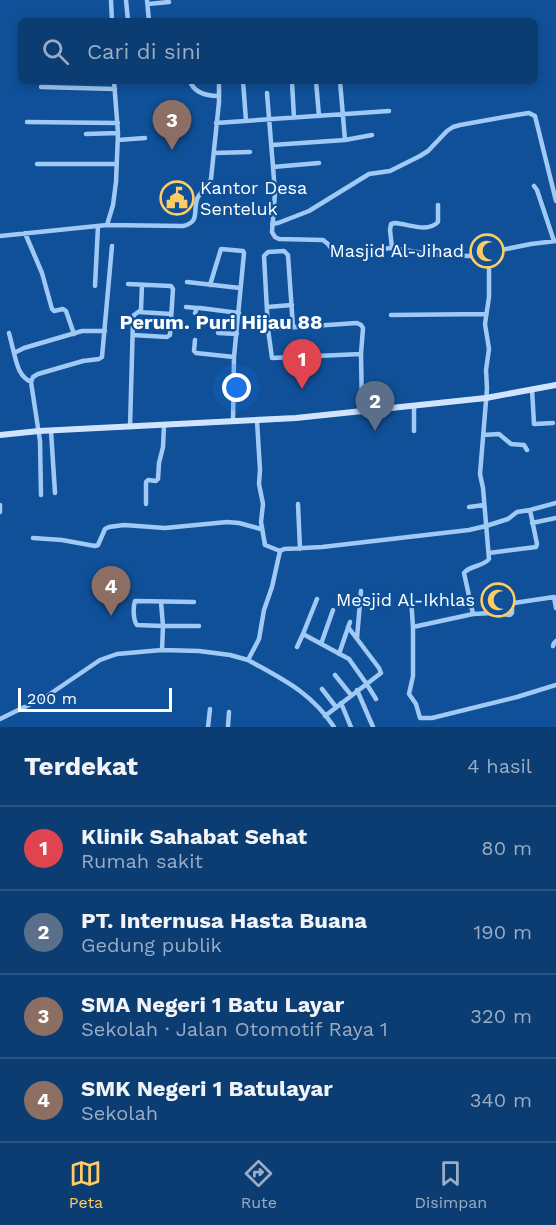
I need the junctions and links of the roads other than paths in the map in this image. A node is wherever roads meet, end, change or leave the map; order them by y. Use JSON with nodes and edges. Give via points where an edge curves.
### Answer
{"nodes":[{"id":1,"x":111,"y":0,"type":"edge"},
{"id":2,"x":126,"y":0,"type":"edge"},
{"id":3,"x":148,"y":2,"type":"edge"},
{"id":4,"x":169,"y":2,"type":"dead end"},
{"id":5,"x":112,"y":18,"type":"edge"},
{"id":6,"x":128,"y":18,"type":"edge"},
{"id":7,"x":148,"y":18,"type":"edge"},
{"id":8,"x":114,"y":84,"type":"edge"},
{"id":9,"x":191,"y":84,"type":"edge"},
{"id":10,"x":219,"y":84,"type":"edge"},
{"id":11,"x":243,"y":84,"type":"edge"},
{"id":12,"x":292,"y":84,"type":"edge"},
{"id":13,"x":316,"y":84,"type":"edge"},
{"id":14,"x":340,"y":84,"type":"edge"},
{"id":15,"x":41,"y":87,"type":"dead end"},
{"id":16,"x":115,"y":88,"type":"junction"},
{"id":17,"x":267,"y":93,"type":"dead end"},
{"id":18,"x":219,"y":96,"type":"junction"},
{"id":19,"x":389,"y":111,"type":"dead end"},
{"id":20,"x":343,"y":115,"type":"junction"},
{"id":21,"x":319,"y":116,"type":"junction"},
{"id":22,"x":294,"y":118,"type":"junction"},
{"id":23,"x":270,"y":120,"type":"junction"},
{"id":24,"x":246,"y":121,"type":"junction"},
{"id":25,"x":27,"y":122,"type":"dead end"},
{"id":26,"x":118,"y":123,"type":"junction"},
{"id":27,"x":216,"y":123,"type":"junction"},
{"id":28,"x":86,"y":134,"type":"dead end"},
{"id":29,"x":118,"y":134,"type":"junction"},
{"id":30,"x":372,"y":135,"type":"dead end"},
{"id":31,"x":145,"y":138,"type":"dead end"},
{"id":32,"x":118,"y":140,"type":"junction"},
{"id":33,"x":345,"y":140,"type":"junction"},
{"id":34,"x":272,"y":145,"type":"junction"},
{"id":35,"x":250,"y":152,"type":"dead end"},
{"id":36,"x":214,"y":153,"type":"junction"},
{"id":37,"x":319,"y":162,"type":"dead end"},
{"id":38,"x":37,"y":164,"type":"dead end"},
{"id":39,"x":116,"y":164,"type":"junction"},
{"id":40,"x":273,"y":167,"type":"junction"},
{"id":41,"x":534,"y":186,"type":"dead end"},
{"id":42,"x":556,"y":201,"type":"edge"},
{"id":43,"x":438,"y":206,"type":"dead end"},
{"id":44,"x":272,"y":224,"type":"junction"},
{"id":45,"x":108,"y":225,"type":"junction"},
{"id":46,"x":98,"y":226,"type":"junction"},
{"id":47,"x":25,"y":233,"type":"junction"},
{"id":48,"x":0,"y":236,"type":"edge"},
{"id":49,"x":555,"y":241,"type":"edge"},
{"id":50,"x":112,"y":246,"type":"dead end"},
{"id":51,"x":392,"y":248,"type":"junction"},
{"id":52,"x":489,"y":261,"type":"junction"},
{"id":53,"x":187,"y":282,"type":"dead end"},
{"id":54,"x":128,"y":284,"type":"dead end"},
{"id":55,"x":142,"y":285,"type":"junction"},
{"id":56,"x":210,"y":285,"type":"junction"},
{"id":57,"x":95,"y":286,"type":"dead end"},
{"id":58,"x":240,"y":288,"type":"junction"},
{"id":59,"x":292,"y":305,"type":"junction"},
{"id":60,"x":186,"y":307,"type":"dead end"},
{"id":61,"x":267,"y":307,"type":"junction"},
{"id":62,"x":139,"y":312,"type":"junction"},
{"id":63,"x":171,"y":314,"type":"junction"},
{"id":64,"x":239,"y":314,"type":"junction"},
{"id":65,"x":486,"y":314,"type":"junction"},
{"id":66,"x":391,"y":315,"type":"dead end"},
{"id":67,"x":293,"y":327,"type":"junction"},
{"id":68,"x":268,"y":329,"type":"junction"},
{"id":69,"x":105,"y":331,"type":"junction"},
{"id":70,"x":9,"y":333,"type":"dead end"},
{"id":71,"x":218,"y":333,"type":"dead end"},
{"id":72,"x":74,"y":334,"type":"junction"},
{"id":73,"x":237,"y":334,"type":"junction"},
{"id":74,"x":133,"y":335,"type":"junction"},
{"id":75,"x":195,"y":340,"type":"dead end"},
{"id":76,"x":14,"y":352,"type":"junction"},
{"id":77,"x":361,"y":354,"type":"junction"},
{"id":78,"x":234,"y":357,"type":"junction"},
{"id":79,"x":31,"y":381,"type":"junction"},
{"id":80,"x":556,"y":385,"type":"edge"},
{"id":81,"x":532,"y":389,"type":"junction"},
{"id":82,"x":486,"y":398,"type":"junction"},
{"id":83,"x":414,"y":406,"type":"junction"},
{"id":84,"x":362,"y":412,"type":"junction"},
{"id":85,"x":233,"y":421,"type":"junction"},
{"id":86,"x":257,"y":421,"type":"junction"},
{"id":87,"x":553,"y":423,"type":"dead end"},
{"id":88,"x":164,"y":425,"type":"junction"},
{"id":89,"x":130,"y":427,"type":"junction"},
{"id":90,"x":39,"y":431,"type":"junction"},
{"id":91,"x":51,"y":431,"type":"junction"},
{"id":92,"x":414,"y":431,"type":"dead end"},
{"id":93,"x":0,"y":435,"type":"edge"},
{"id":94,"x":483,"y":435,"type":"junction"},
{"id":95,"x":527,"y":450,"type":"dead end"},
{"id":96,"x":55,"y":493,"type":"dead end"},
{"id":97,"x":41,"y":495,"type":"dead end"},
{"id":98,"x":556,"y":503,"type":"edge"},
{"id":99,"x":146,"y":504,"type":"dead end"},
{"id":100,"x":298,"y":504,"type":"dead end"},
{"id":101,"x":0,"y":505,"type":"edge"},
{"id":102,"x":484,"y":505,"type":"junction"},
{"id":103,"x":469,"y":507,"type":"dead end"},
{"id":104,"x":530,"y":510,"type":"junction"},
{"id":105,"x":0,"y":512,"type":"edge"},
{"id":106,"x":556,"y":518,"type":"edge"},
{"id":107,"x":532,"y":523,"type":"junction"},
{"id":108,"x":486,"y":526,"type":"junction"},
{"id":109,"x":261,"y":529,"type":"junction"},
{"id":110,"x":33,"y":538,"type":"dead end"},
{"id":111,"x":300,"y":549,"type":"junction"},
{"id":112,"x":280,"y":551,"type":"junction"},
{"id":113,"x":489,"y":553,"type":"junction"},
{"id":114,"x":361,"y":591,"type":"dead end"},
{"id":115,"x":555,"y":597,"type":"edge"},
{"id":116,"x":411,"y":598,"type":"dead end"},
{"id":117,"x":317,"y":599,"type":"dead end"},
{"id":118,"x":161,"y":602,"type":"junction"},
{"id":119,"x":194,"y":602,"type":"dead end"},
{"id":120,"x":556,"y":608,"type":"edge"},
{"id":121,"x":333,"y":610,"type":"dead end"},
{"id":122,"x":473,"y":614,"type":"junction"},
{"id":123,"x":163,"y":626,"type":"junction"},
{"id":124,"x":199,"y":626,"type":"dead end"},
{"id":125,"x":413,"y":627,"type":"junction"},
{"id":126,"x":303,"y":634,"type":"junction"},
{"id":127,"x":357,"y":638,"type":"junction"},
{"id":128,"x":321,"y":644,"type":"junction"},
{"id":129,"x":297,"y":647,"type":"dead end"},
{"id":130,"x":162,"y":650,"type":"junction"},
{"id":131,"x":339,"y":654,"type":"junction"},
{"id":132,"x":248,"y":660,"type":"junction"},
{"id":133,"x":336,"y":675,"type":"dead end"},
{"id":134,"x":366,"y":683,"type":"junction"},
{"id":135,"x":556,"y":685,"type":"edge"},
{"id":136,"x":322,"y":689,"type":"dead end"},
{"id":137,"x":357,"y":690,"type":"junction"},
{"id":138,"x":351,"y":695,"type":"junction"},
{"id":139,"x":376,"y":699,"type":"dead end"},
{"id":140,"x":339,"y":705,"type":"junction"},
{"id":141,"x":210,"y":709,"type":"dead end"},
{"id":142,"x":229,"y":712,"type":"dead end"},
{"id":143,"x":325,"y":716,"type":"junction"},
{"id":144,"x":0,"y":719,"type":"edge"},
{"id":145,"x":208,"y":727,"type":"edge"},
{"id":146,"x":228,"y":727,"type":"edge"},
{"id":147,"x":236,"y":727,"type":"edge"},
{"id":148,"x":334,"y":727,"type":"edge"},
{"id":149,"x":351,"y":727,"type":"edge"},
{"id":150,"x":373,"y":727,"type":"edge"}],
"edges":[{"from":1,"to":5,"type":"street"},
{"from":2,"to":6,"type":"street"},
{"from":3,"to":4,"type":"street"},
{"from":3,"to":7,"type":"street"},
{"from":8,"to":16,"type":"street"},
{"from":9,"to":18,"type":"street","via":[[196,91]]},
{"from":10,"to":18,"type":"street"},
{"from":11,"to":24,"type":"street"},
{"from":12,"to":22,"type":"street"},
{"from":13,"to":21,"type":"street"},
{"from":14,"to":20,"type":"street"},
{"from":15,"to":16,"type":"street"},
{"from":16,"to":26,"type":"street"},
{"from":17,"to":23,"type":"street"},
{"from":18,"to":27,"type":"street"},
{"from":19,"to":20,"type":"street"},
{"from":20,"to":21,"type":"street"},
{"from":20,"to":33,"type":"street"},
{"from":21,"to":22,"type":"street"},
{"from":22,"to":23,"type":"street"},
{"from":23,"to":24,"type":"street"},
{"from":23,"to":34,"type":"street"},
{"from":24,"to":27,"type":"street"},
{"from":25,"to":26,"type":"street"},
{"from":26,"to":29,"type":"street"},
{"from":27,"to":36,"type":"street"},
{"from":28,"to":29,"type":"street"},
{"from":29,"to":32,"type":"street"},
{"from":30,"to":33,"type":"street"},
{"from":31,"to":32,"type":"street"},
{"from":32,"to":39,"type":"street"},
{"from":33,"to":34,"type":"street"},
{"from":34,"to":40,"type":"street"},
{"from":35,"to":36,"type":"street"},
{"from":36,"to":45,"type":"street","via":[[210,182],[198,198],[193,222],[183,226]]},
{"from":37,"to":40,"type":"street"},
{"from":38,"to":39,"type":"street"},
{"from":39,"to":45,"type":"street","via":[[117,182]]},
{"from":40,"to":44,"type":"street"},
{"from":41,"to":49,"type":"street"},
{"from":42,"to":44,"type":"street","via":[[538,124],[529,113],[453,127],[420,156],[390,171],[369,174],[309,211]]},
{"from":43,"to":51,"type":"street","via":[[439,221],[434,226],[391,224]]},
{"from":44,"to":51,"type":"street","via":[[273,234],[279,239],[320,240],[339,253]]},
{"from":45,"to":46,"type":"street"},
{"from":46,"to":47,"type":"street"},
{"from":46,"to":57,"type":"street"},
{"from":47,"to":48,"type":"street"},
{"from":47,"to":72,"type":"street","via":[[52,309],[66,311]]},
{"from":49,"to":52,"type":"street","via":[[501,250],[497,260]]},
{"from":50,"to":69,"type":"street"},
{"from":51,"to":52,"type":"street"},
{"from":52,"to":65,"type":"street"},
{"from":53,"to":56,"type":"street"},
{"from":54,"to":55,"type":"street"},
{"from":55,"to":62,"type":"street"},
{"from":55,"to":63,"type":"street","via":[[172,287]]},
{"from":56,"to":58,"type":"street"},
{"from":56,"to":58,"type":"street","via":[[223,248],[244,252]]},
{"from":58,"to":64,"type":"street"},
{"from":59,"to":61,"type":"street"},
{"from":59,"to":61,"type":"street","via":[[288,256],[282,251],[268,252],[264,256]]},
{"from":59,"to":67,"type":"street"},
{"from":60,"to":64,"type":"street"},
{"from":61,"to":68,"type":"street"},
{"from":62,"to":63,"type":"street"},
{"from":62,"to":74,"type":"street","via":[[133,318]]},
{"from":63,"to":74,"type":"street","via":[[167,337]]},
{"from":64,"to":73,"type":"street"},
{"from":65,"to":66,"type":"street"},
{"from":65,"to":82,"type":"street"},
{"from":67,"to":68,"type":"street"},
{"from":67,"to":77,"type":"street","via":[[360,324]]},
{"from":68,"to":77,"type":"street","via":[[274,358]]},
{"from":69,"to":72,"type":"street"},
{"from":69,"to":79,"type":"street","via":[[102,358],[38,374]]},
{"from":70,"to":76,"type":"street"},
{"from":71,"to":73,"type":"street"},
{"from":72,"to":76,"type":"street"},
{"from":73,"to":78,"type":"street"},
{"from":74,"to":89,"type":"street"},
{"from":75,"to":78,"type":"street","via":[[196,353]]},
{"from":76,"to":79,"type":"street","via":[[21,375]]},
{"from":77,"to":84,"type":"street"},
{"from":78,"to":85,"type":"street"},
{"from":79,"to":90,"type":"street"},
{"from":80,"to":81,"type":"main road"},
{"from":81,"to":82,"type":"main road"},
{"from":81,"to":87,"type":"street","via":[[534,424]]},
{"from":82,"to":83,"type":"main road"},
{"from":82,"to":94,"type":"street"},
{"from":83,"to":84,"type":"main road"},
{"from":83,"to":92,"type":"street"},
{"from":84,"to":86,"type":"main road"},
{"from":85,"to":86,"type":"main road"},
{"from":85,"to":88,"type":"main road"},
{"from":86,"to":109,"type":"street"},
{"from":88,"to":89,"type":"main road"},
{"from":88,"to":99,"type":"street","via":[[158,479],[146,482]]},
{"from":89,"to":91,"type":"main road"},
{"from":90,"to":91,"type":"main road"},
{"from":90,"to":93,"type":"main road"},
{"from":90,"to":97,"type":"street"},
{"from":91,"to":96,"type":"street"},
{"from":94,"to":95,"type":"street","via":[[499,434]]},
{"from":94,"to":102,"type":"street","via":[[480,474]]},
{"from":98,"to":104,"type":"street"},
{"from":100,"to":111,"type":"street"},
{"from":101,"to":105,"type":"street"},
{"from":102,"to":103,"type":"street"},
{"from":102,"to":108,"type":"street"},
{"from":104,"to":107,"type":"street"},
{"from":104,"to":108,"type":"street"},
{"from":106,"to":107,"type":"street"},
{"from":107,"to":113,"type":"street","via":[[536,547]]},
{"from":108,"to":111,"type":"street"},
{"from":108,"to":113,"type":"street"},
{"from":109,"to":110,"type":"street","via":[[227,522],[160,528],[120,525],[105,529],[95,546]]},
{"from":109,"to":112,"type":"street","via":[[265,544]]},
{"from":111,"to":112,"type":"street"},
{"from":112,"to":132,"type":"street","via":[[259,639]]},
{"from":113,"to":122,"type":"street","via":[[488,561],[464,573]]},
{"from":114,"to":127,"type":"street"},
{"from":115,"to":120,"type":"street"},
{"from":115,"to":122,"type":"street","via":[[514,603],[510,615]]},
{"from":116,"to":125,"type":"street"},
{"from":117,"to":126,"type":"street"},
{"from":118,"to":119,"type":"street"},
{"from":118,"to":123,"type":"street"},
{"from":118,"to":123,"type":"street","via":[[135,601],[135,622]]},
{"from":121,"to":128,"type":"street"},
{"from":122,"to":125,"type":"street"},
{"from":123,"to":124,"type":"street"},
{"from":123,"to":130,"type":"street"},
{"from":125,"to":135,"type":"street","via":[[409,694],[421,718]]},
{"from":126,"to":128,"type":"street"},
{"from":126,"to":129,"type":"street"},
{"from":127,"to":131,"type":"street","via":[[349,624]]},
{"from":127,"to":134,"type":"street","via":[[381,671]]},
{"from":128,"to":131,"type":"street"},
{"from":130,"to":132,"type":"street","via":[[209,652]]},
{"from":130,"to":144,"type":"street","via":[[107,657],[47,696]]},
{"from":131,"to":134,"type":"street","via":[[349,659]]},
{"from":132,"to":143,"type":"street","via":[[296,687]]},
{"from":133,"to":138,"type":"street"},
{"from":134,"to":137,"type":"street"},
{"from":134,"to":139,"type":"street"},
{"from":136,"to":140,"type":"street"},
{"from":137,"to":138,"type":"street"},
{"from":137,"to":150,"type":"street"},
{"from":138,"to":140,"type":"street"},
{"from":140,"to":143,"type":"street"},
{"from":140,"to":149,"type":"street"},
{"from":141,"to":145,"type":"street"},
{"from":142,"to":146,"type":"street"},
{"from":143,"to":148,"type":"street"},
{"from":146,"to":147,"type":"street"}]}
